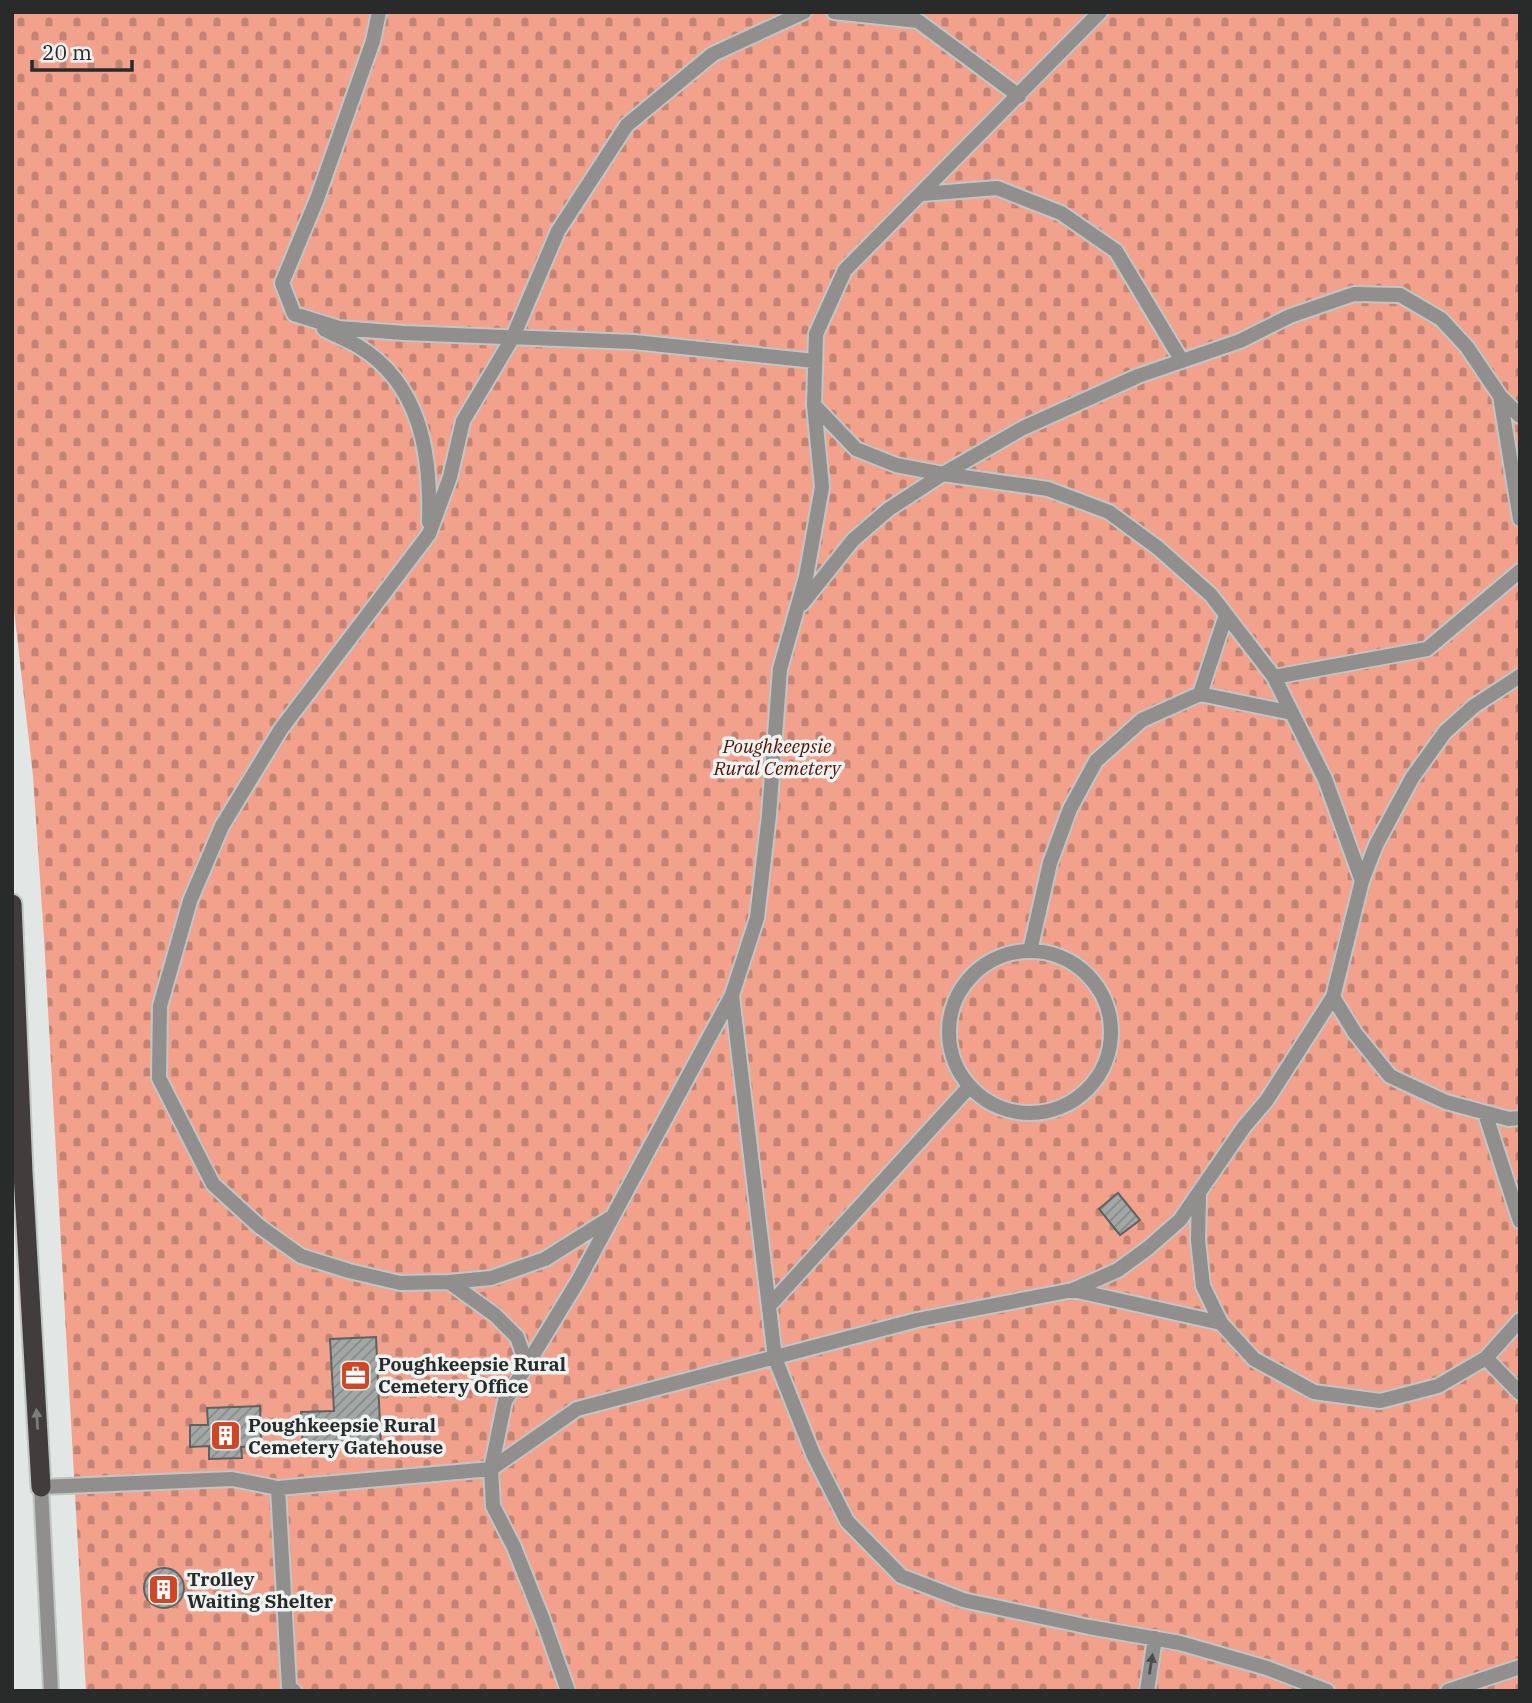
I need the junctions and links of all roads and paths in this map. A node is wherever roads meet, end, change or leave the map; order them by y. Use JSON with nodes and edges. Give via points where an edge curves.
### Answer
{"nodes":[{"id":1,"x":379,"y":12,"type":"edge"},
{"id":2,"x":804,"y":12,"type":"edge"},
{"id":3,"x":834,"y":12,"type":"edge"},
{"id":4,"x":1100,"y":12,"type":"edge"},
{"id":5,"x":1019,"y":96,"type":"junction"},
{"id":6,"x":922,"y":194,"type":"junction"},
{"id":7,"x":294,"y":314,"type":"junction"},
{"id":8,"x":513,"y":337,"type":"junction"},
{"id":9,"x":816,"y":361,"type":"junction"},
{"id":10,"x":1182,"y":361,"type":"junction"},
{"id":11,"x":1500,"y":397,"type":"junction"},
{"id":12,"x":814,"y":405,"type":"junction"},
{"id":13,"x":1520,"y":416,"type":"edge"},
{"id":14,"x":943,"y":474,"type":"junction"},
{"id":15,"x":1520,"y":519,"type":"edge"},
{"id":16,"x":429,"y":534,"type":"junction"},
{"id":17,"x":1520,"y":571,"type":"edge"},
{"id":18,"x":797,"y":610,"type":"junction"},
{"id":19,"x":1226,"y":615,"type":"junction"},
{"id":20,"x":1520,"y":676,"type":"edge"},
{"id":21,"x":1274,"y":677,"type":"junction"},
{"id":22,"x":1200,"y":694,"type":"junction"},
{"id":23,"x":1292,"y":713,"type":"junction"},
{"id":24,"x":1362,"y":881,"type":"junction"},
{"id":25,"x":12,"y":904,"type":"edge"},
{"id":26,"x":1030,"y":951,"type":"junction"},
{"id":27,"x":732,"y":995,"type":"junction"},
{"id":28,"x":1333,"y":997,"type":"junction"},
{"id":29,"x":969,"y":1087,"type":"junction"},
{"id":30,"x":1485,"y":1113,"type":"junction"},
{"id":31,"x":1520,"y":1118,"type":"edge"},
{"id":32,"x":1199,"y":1193,"type":"junction"},
{"id":33,"x":612,"y":1217,"type":"junction"},
{"id":34,"x":1520,"y":1221,"type":"edge"},
{"id":35,"x":449,"y":1282,"type":"junction"},
{"id":36,"x":1073,"y":1290,"type":"junction"},
{"id":37,"x":769,"y":1306,"type":"junction"},
{"id":38,"x":1520,"y":1320,"type":"edge"},
{"id":39,"x":1221,"y":1323,"type":"junction"},
{"id":40,"x":775,"y":1358,"type":"junction"},
{"id":41,"x":1486,"y":1359,"type":"junction"},
{"id":42,"x":527,"y":1365,"type":"junction"},
{"id":43,"x":1520,"y":1393,"type":"edge"},
{"id":44,"x":491,"y":1469,"type":"junction"},
{"id":45,"x":41,"y":1487,"type":"junction"},
{"id":46,"x":278,"y":1488,"type":"junction"},
{"id":47,"x":1155,"y":1638,"type":"junction"},
{"id":48,"x":1520,"y":1667,"type":"edge"},
{"id":49,"x":51,"y":1691,"type":"edge"},
{"id":50,"x":294,"y":1691,"type":"edge"},
{"id":51,"x":568,"y":1691,"type":"edge"},
{"id":52,"x":1147,"y":1691,"type":"edge"},
{"id":53,"x":1327,"y":1691,"type":"edge"},
{"id":54,"x":1448,"y":1691,"type":"edge"}],
"edges":[{"from":1,"to":7,"type":"street","via":[[317,199],[282,283]]},
{"from":2,"to":8,"type":"street","via":[[713,54],[627,125],[558,230]]},
{"from":3,"to":5,"type":"street","via":[[918,21]]},
{"from":4,"to":5,"type":"street"},
{"from":5,"to":6,"type":"street"},
{"from":6,"to":9,"type":"street","via":[[845,270],[816,334]]},
{"from":6,"to":10,"type":"street","via":[[997,188],[1061,213],[1116,251]]},
{"from":7,"to":8,"type":"street","via":[[338,328]]},
{"from":7,"to":16,"type":"street","via":[[359,346],[386,367],[409,398],[424,440],[430,484]]},
{"from":8,"to":9,"type":"street","via":[[634,342]]},
{"from":8,"to":16,"type":"street","via":[[463,421],[450,477]]},
{"from":9,"to":12,"type":"street"},
{"from":10,"to":11,"type":"street","via":[[1354,294],[1400,295],[1441,319],[1467,347]]},
{"from":10,"to":14,"type":"street","via":[[1023,428]]},
{"from":11,"to":13,"type":"street"},
{"from":11,"to":15,"type":"street"},
{"from":12,"to":14,"type":"street","via":[[856,449],[896,465]]},
{"from":12,"to":18,"type":"street","via":[[822,487]]},
{"from":14,"to":18,"type":"street","via":[[889,509],[853,540]]},
{"from":14,"to":19,"type":"street","via":[[1048,488],[1109,512],[1185,572]]},
{"from":16,"to":35,"type":"street","via":[[281,729],[222,826],[190,901],[160,1006],[159,1078],[213,1184],[301,1256],[400,1283]]},
{"from":17,"to":21,"type":"street","via":[[1427,649]]},
{"from":18,"to":27,"type":"street","via":[[780,669],[757,918]]},
{"from":19,"to":21,"type":"street"},
{"from":19,"to":22,"type":"street"},
{"from":20,"to":24,"type":"street","via":[[1445,732],[1412,778]]},
{"from":21,"to":23,"type":"street"},
{"from":22,"to":23,"type":"street"},
{"from":22,"to":26,"type":"street","via":[[1142,720],[1096,761],[1070,809],[1050,863]]},
{"from":23,"to":24,"type":"street","via":[[1325,779]]},
{"from":24,"to":28,"type":"street"},
{"from":45,"to":25,"type":"highway","one_way":true},
{"from":26,"to":29,"type":"street","via":[[1004,955],[980,968],[962,987],[951,1012],[948,1038],[955,1064]]},
{"from":26,"to":29,"type":"street","via":[[1057,956],[1080,969],[1098,988],[1109,1013],[1111,1040],[1104,1065],[1089,1088],[1068,1104],[1043,1113],[1016,1112],[990,1104]]},
{"from":27,"to":33,"type":"street"},
{"from":27,"to":37,"type":"street"},
{"from":28,"to":30,"type":"street","via":[[1390,1076],[1446,1102]]},
{"from":28,"to":32,"type":"street","via":[[1267,1100]]},
{"from":29,"to":37,"type":"street"},
{"from":30,"to":31,"type":"street"},
{"from":30,"to":34,"type":"street"},
{"from":32,"to":36,"type":"street","via":[[1180,1220],[1149,1248],[1118,1270]]},
{"from":32,"to":39,"type":"street","via":[[1203,1286]]},
{"from":33,"to":35,"type":"street","via":[[545,1259],[492,1278]]},
{"from":33,"to":42,"type":"street"},
{"from":35,"to":42,"type":"street","via":[[517,1337]]},
{"from":36,"to":39,"type":"street"},
{"from":36,"to":40,"type":"street","via":[[917,1320]]},
{"from":37,"to":40,"type":"street"},
{"from":38,"to":41,"type":"street"},
{"from":39,"to":41,"type":"street","via":[[1254,1359],[1314,1392],[1380,1401],[1438,1386]]},
{"from":40,"to":44,"type":"street","via":[[577,1409]]},
{"from":40,"to":47,"type":"street","via":[[813,1454],[847,1521],[901,1576],[963,1600]]},
{"from":41,"to":43,"type":"street"},
{"from":42,"to":44,"type":"street","via":[[505,1401]]},
{"from":44,"to":46,"type":"street"},
{"from":44,"to":51,"type":"street","via":[[494,1506]]},
{"from":45,"to":46,"type":"street","via":[[232,1479]]},
{"from":45,"to":49,"type":"street"},
{"from":46,"to":50,"type":"street","via":[[289,1687]]},
{"from":52,"to":47,"type":"street","one_way":true},
{"from":47,"to":53,"type":"street","via":[[1266,1668]]},
{"from":48,"to":54,"type":"street"}]}
